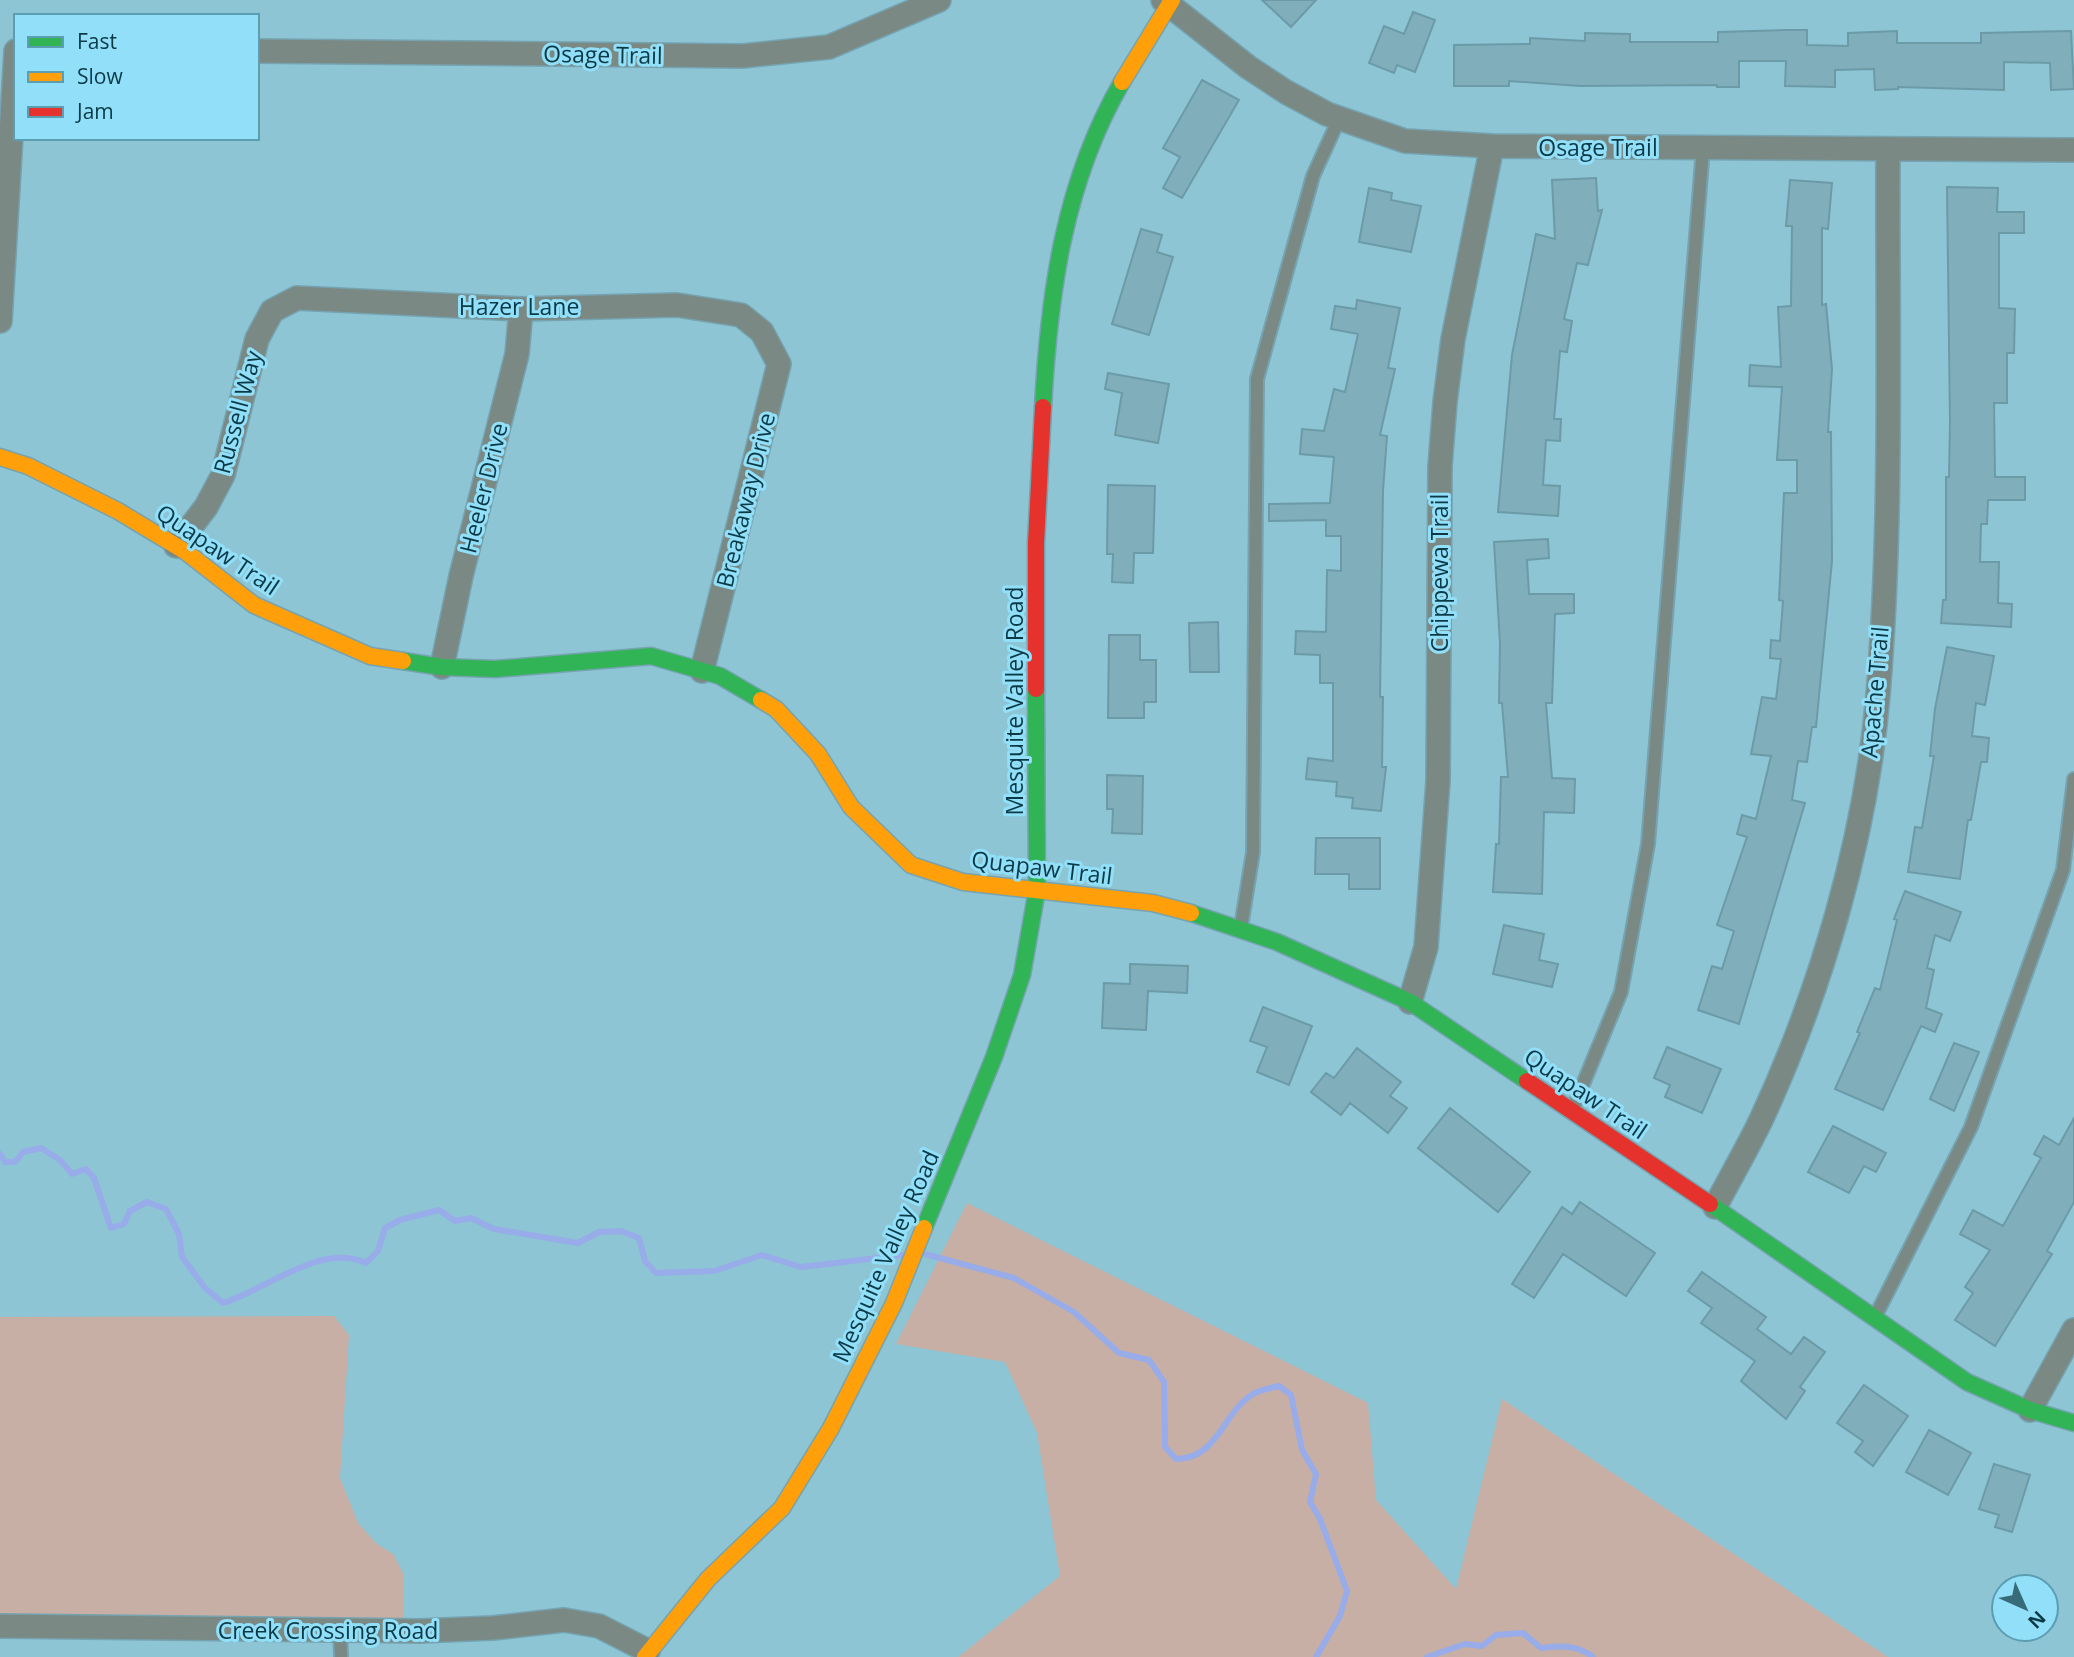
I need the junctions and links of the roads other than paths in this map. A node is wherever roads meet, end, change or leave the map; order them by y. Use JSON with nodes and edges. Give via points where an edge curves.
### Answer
{"nodes":[{"id":1,"x":939,"y":0,"type":"edge"},
{"id":2,"x":1168,"y":1,"type":"edge"},
{"id":3,"x":259,"y":51,"type":"edge"},
{"id":4,"x":14,"y":84,"type":"edge"},
{"id":5,"x":1339,"y":119,"type":"junction"},
{"id":6,"x":1492,"y":146,"type":"junction"},
{"id":7,"x":1703,"y":148,"type":"junction"},
{"id":8,"x":1888,"y":149,"type":"junction"},
{"id":9,"x":2074,"y":150,"type":"edge"},
{"id":10,"x":521,"y":309,"type":"junction"},
{"id":11,"x":272,"y":311,"type":"joint"},
{"id":12,"x":0,"y":321,"type":"edge"},
{"id":13,"x":762,"y":332,"type":"joint"},
{"id":14,"x":0,"y":457,"type":"edge"},
{"id":15,"x":176,"y":546,"type":"junction"},
{"id":16,"x":442,"y":667,"type":"junction"},
{"id":17,"x":702,"y":671,"type":"junction"},
{"id":18,"x":2074,"y":779,"type":"edge"},
{"id":19,"x":1037,"y":890,"type":"junction"},
{"id":20,"x":1241,"y":929,"type":"junction"},
{"id":21,"x":1410,"y":1002,"type":"junction"},
{"id":22,"x":1572,"y":1111,"type":"junction"},
{"id":23,"x":1715,"y":1207,"type":"junction"},
{"id":24,"x":1874,"y":1317,"type":"junction"},
{"id":25,"x":2074,"y":1330,"type":"edge"},
{"id":26,"x":2030,"y":1410,"type":"junction"},
{"id":27,"x":2074,"y":1423,"type":"edge"},
{"id":28,"x":0,"y":1626,"type":"edge"},
{"id":29,"x":340,"y":1631,"type":"junction"},
{"id":30,"x":652,"y":1655,"type":"edge"},
{"id":31,"x":341,"y":1657,"type":"edge"}],
"edges":[{"from":1,"to":3,"type":"street","name":"Osage Trail","via":[[829,47],[743,56]]},
{"from":2,"to":5,"type":"street","name":"Osage Trail","via":[[1258,74]]},
{"from":2,"to":19,"type":"street","name":"Mesquite Valley Road","via":[[1094,136],[1073,191],[1052,289],[1036,543]]},
{"from":4,"to":12,"type":"street"},
{"from":5,"to":6,"type":"street","name":"Osage Trail","via":[[1405,141]]},
{"from":5,"to":20,"type":"lane","via":[[1313,176],[1257,379],[1253,852]]},
{"from":6,"to":7,"type":"street","name":"Osage Trail"},
{"from":6,"to":21,"type":"street","name":"Chippewa Trail","via":[[1445,402],[1440,466],[1438,781],[1426,947]]},
{"from":7,"to":8,"type":"street","name":"Osage Trail"},
{"from":7,"to":22,"type":"lane","via":[[1648,844],[1621,992]]},
{"from":8,"to":9,"type":"street","name":"Osage Trail"},
{"from":8,"to":23,"type":"street","name":"Apache Trail","via":[[1885,526],[1878,696],[1866,778],[1824,960],[1761,1120]]},
{"from":10,"to":11,"type":"street","name":"Hazer Lane","via":[[297,298]]},
{"from":10,"to":13,"type":"street","name":"Hazer Lane","via":[[677,305],[741,315]]},
{"from":10,"to":16,"type":"street","name":"Heeler Drive","via":[[517,354]]},
{"from":11,"to":15,"type":"street","name":"Russell Way","via":[[257,339],[223,475]]},
{"from":13,"to":17,"type":"street","name":"Breakaway Drive","via":[[779,364]]},
{"from":14,"to":15,"type":"street","name":"Quapaw Trail","via":[[118,511]]},
{"from":15,"to":16,"type":"street","name":"Quapaw Trail","via":[[254,606],[370,656]]},
{"from":16,"to":17,"type":"street","name":"Quapaw Trail","via":[[495,669],[651,656]]},
{"from":17,"to":19,"type":"street","name":"Quapaw Trail","via":[[776,709],[818,754],[851,807],[911,864],[963,882]]},
{"from":18,"to":24,"type":"lane","via":[[2063,870],[1971,1127]]},
{"from":19,"to":20,"type":"street","name":"Quapaw Trail","via":[[1153,903]]},
{"from":19,"to":30,"type":"street","name":"Mesquite Valley Road","via":[[1022,975],[994,1058],[894,1303],[831,1428],[782,1508],[708,1579]]},
{"from":20,"to":21,"type":"street","name":"Quapaw Trail"},
{"from":21,"to":22,"type":"street","name":"Quapaw Trail"},
{"from":22,"to":23,"type":"street","name":"Quapaw Trail"},
{"from":23,"to":24,"type":"street","name":"Quapaw Trail"},
{"from":24,"to":26,"type":"street","name":"Quapaw Trail","via":[[1967,1382]]},
{"from":25,"to":26,"type":"street"},
{"from":26,"to":27,"type":"street","name":"Quapaw Trail"},
{"from":28,"to":29,"type":"street","name":"Creek Crossing Road"},
{"from":29,"to":30,"type":"street","name":"Creek Crossing Road","via":[[481,1629],[580,1621],[599,1626]]},
{"from":29,"to":31,"type":"lane"}]}
